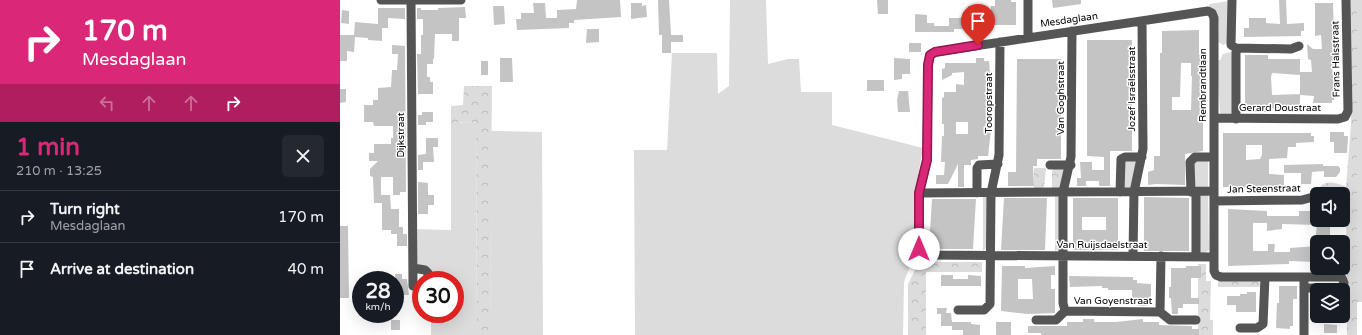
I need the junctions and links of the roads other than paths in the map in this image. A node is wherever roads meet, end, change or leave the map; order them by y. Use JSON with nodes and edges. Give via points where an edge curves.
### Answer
{"nodes":[{"id":1,"x":381,"y":0,"type":"edge"},
{"id":2,"x":461,"y":0,"type":"edge"},
{"id":3,"x":1028,"y":0,"type":"edge"},
{"id":4,"x":1232,"y":0,"type":"edge"},
{"id":5,"x":1346,"y":0,"type":"edge"},
{"id":6,"x":411,"y":1,"type":"junction"},
{"id":7,"x":1212,"y":13,"type":"joint"},
{"id":8,"x":1142,"y":21,"type":"junction"},
{"id":9,"x":1072,"y":31,"type":"junction"},
{"id":10,"x":1028,"y":38,"type":"junction"},
{"id":11,"x":1000,"y":42,"type":"junction"},
{"id":12,"x":1233,"y":46,"type":"junction"},
{"id":13,"x":1299,"y":46,"type":"dead end"},
{"id":14,"x":1214,"y":48,"type":"junction"},
{"id":15,"x":1345,"y":117,"type":"joint"},
{"id":16,"x":1214,"y":118,"type":"junction"},
{"id":17,"x":1236,"y":118,"type":"junction"},
{"id":18,"x":1142,"y":157,"type":"junction"},
{"id":19,"x":1214,"y":157,"type":"junction"},
{"id":20,"x":998,"y":164,"type":"junction"},
{"id":21,"x":1050,"y":165,"type":"dead end"},
{"id":22,"x":1071,"y":165,"type":"junction"},
{"id":23,"x":1063,"y":192,"type":"junction"},
{"id":24,"x":1120,"y":192,"type":"junction"},
{"id":25,"x":1134,"y":192,"type":"junction"},
{"id":26,"x":1194,"y":192,"type":"junction"},
{"id":27,"x":919,"y":193,"type":"junction"},
{"id":28,"x":977,"y":193,"type":"junction"},
{"id":29,"x":991,"y":193,"type":"junction"},
{"id":30,"x":1214,"y":196,"type":"junction"},
{"id":31,"x":1310,"y":198,"type":"edge"},
{"id":32,"x":990,"y":255,"type":"junction"},
{"id":33,"x":1063,"y":256,"type":"junction"},
{"id":34,"x":1133,"y":256,"type":"junction"},
{"id":35,"x":1161,"y":256,"type":"junction"},
{"id":36,"x":1196,"y":257,"type":"junction"},
{"id":37,"x":1214,"y":257,"type":"junction"},
{"id":38,"x":413,"y":268,"type":"joint"},
{"id":39,"x":426,"y":271,"type":"edge"},
{"id":40,"x":1265,"y":277,"type":"junction"},
{"id":41,"x":1304,"y":277,"type":"junction"},
{"id":42,"x":1304,"y":288,"type":"junction"},
{"id":43,"x":958,"y":310,"type":"dead end"},
{"id":44,"x":1065,"y":311,"type":"junction"},
{"id":45,"x":1160,"y":312,"type":"junction"},
{"id":46,"x":1036,"y":320,"type":"dead end"},
{"id":47,"x":1196,"y":320,"type":"dead end"},
{"id":48,"x":1240,"y":328,"type":"dead end"},
{"id":49,"x":1304,"y":335,"type":"edge"}],
"edges":[{"from":1,"to":6,"type":"street"},
{"from":2,"to":6,"type":"street"},
{"from":3,"to":10,"type":"street"},
{"from":4,"to":12,"type":"street"},
{"from":5,"to":15,"type":"street","name":"Frans Halsstraat","via":[[1348,111]]},
{"from":6,"to":38,"type":"street","name":"Dijkstraat"},
{"from":7,"to":8,"type":"street","name":"Mesdaglaan","via":[[1201,12]]},
{"from":7,"to":14,"type":"street","name":"Rembrandtlaan"},
{"from":8,"to":9,"type":"street","name":"Mesdaglaan"},
{"from":8,"to":18,"type":"street","name":"Jozef Israëlsstraat"},
{"from":9,"to":10,"type":"street","name":"Mesdaglaan"},
{"from":9,"to":22,"type":"street","name":"Van Goghstraat"},
{"from":10,"to":11,"type":"street","name":"Mesdaglaan"},
{"from":11,"to":20,"type":"street","name":"Tooropstraat"},
{"from":11,"to":27,"type":"street","name":"Mesdaglaan","via":[[935,52],[930,55],[927,160]]},
{"from":12,"to":13,"type":"street","via":[[1291,49]]},
{"from":12,"to":14,"type":"street"},
{"from":12,"to":17,"type":"street"},
{"from":14,"to":16,"type":"street","name":"Rembrandtlaan"},
{"from":15,"to":17,"type":"street","name":"Gerard Doustraat"},
{"from":16,"to":17,"type":"street","name":"Gerard Doustraat"},
{"from":16,"to":19,"type":"street","name":"Rembrandtlaan"},
{"from":18,"to":24,"type":"street","via":[[1121,159]]},
{"from":18,"to":25,"type":"street","name":"Jozef Israëlsstraat"},
{"from":19,"to":26,"type":"street","via":[[1195,157],[1190,162]]},
{"from":19,"to":30,"type":"street","name":"Rembrandtlaan"},
{"from":20,"to":28,"type":"street","via":[[979,165]]},
{"from":20,"to":29,"type":"street","name":"Tooropstraat"},
{"from":21,"to":22,"type":"street"},
{"from":22,"to":23,"type":"street","name":"Van Goghstraat"},
{"from":23,"to":24,"type":"street"},
{"from":23,"to":29,"type":"street"},
{"from":23,"to":33,"type":"street","name":"Van Goghstraat"},
{"from":24,"to":25,"type":"street"},
{"from":25,"to":26,"type":"street"},
{"from":25,"to":34,"type":"street","name":"Jozef Israëlsstraat"},
{"from":26,"to":30,"type":"street"},
{"from":26,"to":36,"type":"street"},
{"from":27,"to":28,"type":"street"},
{"from":27,"to":32,"type":"street","name":"Van Ruijsdaelstraat","via":[[921,254]]},
{"from":28,"to":29,"type":"street"},
{"from":29,"to":32,"type":"street","name":"Tooropstraat"},
{"from":30,"to":31,"type":"street","name":"Jan Steenstraat","via":[[1302,200]]},
{"from":30,"to":37,"type":"street","name":"Rembrandtlaan"},
{"from":32,"to":33,"type":"street","name":"Van Ruijsdaelstraat"},
{"from":32,"to":43,"type":"street","via":[[990,304],[984,310]]},
{"from":33,"to":34,"type":"street","name":"Van Ruijsdaelstraat"},
{"from":33,"to":44,"type":"street","name":"Van Goyenstraat"},
{"from":34,"to":35,"type":"street","name":"Van Ruijsdaelstraat"},
{"from":35,"to":36,"type":"street","name":"Van Ruijsdaelstraat"},
{"from":35,"to":45,"type":"street","name":"Van Goyenstraat"},
{"from":36,"to":37,"type":"street","name":"Van Ruijsdaelstraat"},
{"from":37,"to":40,"type":"street","name":"Rembrandtlaan","via":[[1214,271],[1221,277]]},
{"from":38,"to":39,"type":"street"},
{"from":40,"to":41,"type":"street","name":"Rembrandtlaan"},
{"from":40,"to":48,"type":"street","via":[[1264,324],[1257,328]]},
{"from":41,"to":42,"type":"street"},
{"from":41,"to":42,"type":"street","name":"Rembrandtlaan","via":[[1338,277],[1342,278],[1344,283],[1338,288]]},
{"from":42,"to":49,"type":"street"},
{"from":44,"to":45,"type":"street","name":"Van Goyenstraat"},
{"from":44,"to":46,"type":"street","name":"Van Goyenstraat","via":[[1056,320]]},
{"from":45,"to":47,"type":"street","name":"Van Goyenstraat","via":[[1170,320]]}]}
